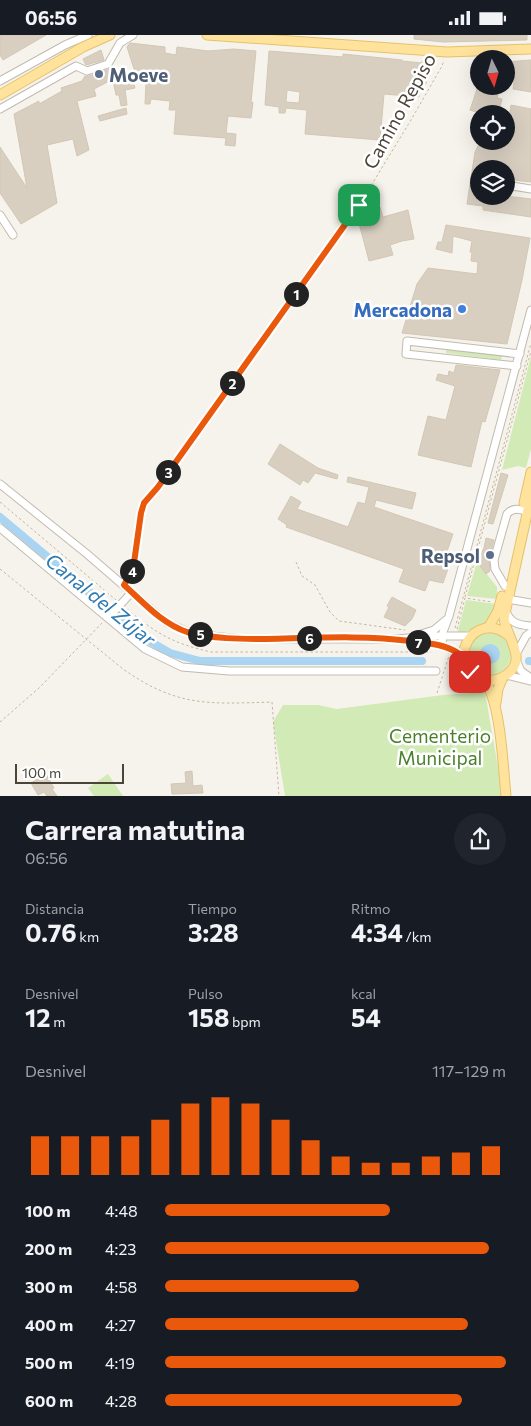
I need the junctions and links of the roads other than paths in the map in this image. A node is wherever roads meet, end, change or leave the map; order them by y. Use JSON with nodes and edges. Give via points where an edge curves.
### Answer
{"nodes":[{"id":1,"x":88,"y":35,"type":"edge"},
{"id":2,"x":95,"y":35,"type":"edge"},
{"id":3,"x":110,"y":35,"type":"edge"},
{"id":4,"x":133,"y":35,"type":"edge"},
{"id":5,"x":207,"y":35,"type":"edge"},
{"id":6,"x":82,"y":36,"type":"edge"},
{"id":7,"x":84,"y":47,"type":"junction"},
{"id":8,"x":531,"y":49,"type":"edge"},
{"id":9,"x":0,"y":81,"type":"edge"},
{"id":10,"x":0,"y":95,"type":"edge"},
{"id":11,"x":0,"y":109,"type":"edge"},
{"id":12,"x":515,"y":186,"type":"edge"},
{"id":13,"x":531,"y":189,"type":"edge"},
{"id":14,"x":0,"y":215,"type":"edge"},
{"id":15,"x":13,"y":235,"type":"dead end"},
{"id":16,"x":531,"y":310,"type":"edge"},
{"id":17,"x":442,"y":345,"type":"junction"},
{"id":18,"x":520,"y":354,"type":"junction"},
{"id":19,"x":441,"y":358,"type":"junction"},
{"id":20,"x":517,"y":366,"type":"junction"},
{"id":21,"x":531,"y":471,"type":"edge"},
{"id":22,"x":0,"y":484,"type":"edge"},
{"id":23,"x":531,"y":496,"type":"edge"},
{"id":24,"x":525,"y":511,"type":"junction"},
{"id":25,"x":0,"y":528,"type":"edge"},
{"id":26,"x":505,"y":586,"type":"junction"},
{"id":27,"x":132,"y":593,"type":"junction"},
{"id":28,"x":504,"y":603,"type":"junction"},
{"id":29,"x":531,"y":603,"type":"edge"},
{"id":30,"x":449,"y":617,"type":"junction"},
{"id":31,"x":108,"y":618,"type":"junction"},
{"id":32,"x":531,"y":626,"type":"edge"},
{"id":33,"x":488,"y":628,"type":"junction"},
{"id":34,"x":531,"y":632,"type":"edge"},
{"id":35,"x":508,"y":635,"type":"junction"},
{"id":36,"x":443,"y":636,"type":"junction"},
{"id":37,"x":453,"y":636,"type":"junction"},
{"id":38,"x":470,"y":636,"type":"junction"},
{"id":39,"x":396,"y":639,"type":"junction"},
{"id":40,"x":442,"y":646,"type":"junction"},
{"id":41,"x":516,"y":657,"type":"junction"},
{"id":42,"x":464,"y":658,"type":"junction"},
{"id":43,"x":436,"y":671,"type":"dead end"},
{"id":44,"x":505,"y":676,"type":"junction"},
{"id":45,"x":484,"y":679,"type":"junction"},
{"id":46,"x":531,"y":679,"type":"edge"},
{"id":47,"x":496,"y":705,"type":"junction"},
{"id":48,"x":506,"y":796,"type":"edge"}],
"edges":[{"from":1,"to":6,"type":"street"},
{"from":2,"to":7,"type":"main road"},
{"from":3,"to":7,"type":"main road"},
{"from":4,"to":11,"type":"street","via":[[120,43],[108,64],[87,71],[76,66]]},
{"from":5,"to":8,"type":"main road","via":[[447,52]]},
{"from":6,"to":9,"type":"street"},
{"from":7,"to":10,"type":"main road"},
{"from":12,"to":13,"type":"street"},
{"from":14,"to":15,"type":"street"},
{"from":16,"to":18,"type":"street"},
{"from":17,"to":18,"type":"street"},
{"from":17,"to":19,"type":"street"},
{"from":17,"to":19,"type":"street","via":[[408,341],[406,354]]},
{"from":18,"to":20,"type":"street"},
{"from":19,"to":20,"type":"street"},
{"from":20,"to":30,"type":"street"},
{"from":21,"to":24,"type":"main road"},
{"from":22,"to":27,"type":"street"},
{"from":23,"to":24,"type":"main road"},
{"from":24,"to":26,"type":"main road"},
{"from":24,"to":26,"type":"street","via":[[510,510],[507,514],[494,560],[495,569]]},
{"from":24,"to":28,"type":"main road"},
{"from":25,"to":31,"type":"street"},
{"from":26,"to":28,"type":"main road"},
{"from":27,"to":31,"type":"street"},
{"from":27,"to":39,"type":"street","via":[[167,623],[202,635],[242,639]]},
{"from":28,"to":29,"type":"street"},
{"from":28,"to":32,"type":"street","via":[[514,623]]},
{"from":28,"to":33,"type":"main road"},
{"from":28,"to":35,"type":"main road","via":[[504,626]]},
{"from":30,"to":36,"type":"street"},
{"from":30,"to":37,"type":"street"},
{"from":30,"to":39,"type":"street","via":[[434,630]]},
{"from":31,"to":43,"type":"street","via":[[146,649],[182,667],[229,671]]},
{"from":33,"to":35,"type":"main road","via":[[499,629]]},
{"from":33,"to":38,"type":"main road"},
{"from":34,"to":41,"type":"street"},
{"from":35,"to":41,"type":"main road","via":[[513,641]]},
{"from":36,"to":37,"type":"street"},
{"from":36,"to":39,"type":"street"},
{"from":36,"to":40,"type":"street"},
{"from":37,"to":38,"type":"street"},
{"from":38,"to":42,"type":"main road","via":[[464,646]]},
{"from":39,"to":40,"type":"street"},
{"from":40,"to":42,"type":"street"},
{"from":41,"to":44,"type":"main road"},
{"from":41,"to":46,"type":"street","via":[[521,671]]},
{"from":42,"to":45,"type":"main road","via":[[470,672]]},
{"from":44,"to":45,"type":"main road"},
{"from":44,"to":46,"type":"street"},
{"from":44,"to":47,"type":"main road","via":[[498,689]]},
{"from":45,"to":47,"type":"main road"},
{"from":47,"to":48,"type":"main road"}]}
